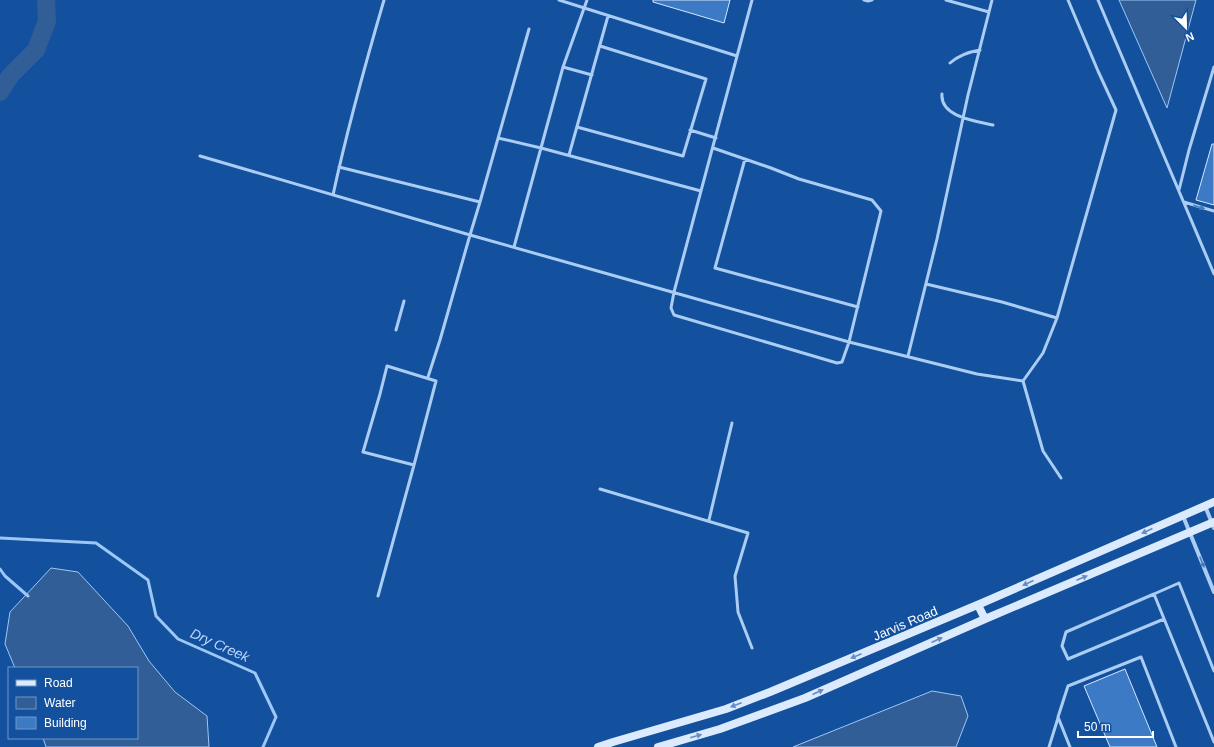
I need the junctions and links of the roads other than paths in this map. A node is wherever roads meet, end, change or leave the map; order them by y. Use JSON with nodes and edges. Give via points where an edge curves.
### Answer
{"nodes":[{"id":1,"x":384,"y":0,"type":"edge"},
{"id":2,"x":559,"y":0,"type":"edge"},
{"id":3,"x":587,"y":0,"type":"edge"},
{"id":4,"x":752,"y":0,"type":"edge"},
{"id":5,"x":864,"y":0,"type":"edge"},
{"id":6,"x":872,"y":0,"type":"edge"},
{"id":7,"x":946,"y":0,"type":"edge"},
{"id":8,"x":992,"y":0,"type":"edge"},
{"id":9,"x":1068,"y":0,"type":"edge"},
{"id":10,"x":1098,"y":0,"type":"edge"},
{"id":11,"x":585,"y":8,"type":"junction"},
{"id":12,"x":989,"y":12,"type":"junction"},
{"id":13,"x":608,"y":16,"type":"junction"},
{"id":14,"x":529,"y":29,"type":"dead end"},
{"id":15,"x":600,"y":46,"type":"junction"},
{"id":16,"x":980,"y":50,"type":"junction"},
{"id":17,"x":737,"y":56,"type":"junction"},
{"id":18,"x":950,"y":63,"type":"dead end"},
{"id":19,"x":563,"y":67,"type":"junction"},
{"id":20,"x":1214,"y":67,"type":"edge"},
{"id":21,"x":592,"y":75,"type":"junction"},
{"id":22,"x":942,"y":94,"type":"dead end"},
{"id":23,"x":963,"y":117,"type":"junction"},
{"id":24,"x":993,"y":125,"type":"dead end"},
{"id":25,"x":577,"y":127,"type":"junction"},
{"id":26,"x":690,"y":130,"type":"junction"},
{"id":27,"x":498,"y":138,"type":"junction"},
{"id":28,"x":716,"y":138,"type":"junction"},
{"id":29,"x":541,"y":148,"type":"junction"},
{"id":30,"x":713,"y":148,"type":"junction"},
{"id":31,"x":569,"y":155,"type":"junction"},
{"id":32,"x":200,"y":156,"type":"dead end"},
{"id":33,"x":745,"y":159,"type":"junction"},
{"id":34,"x":339,"y":167,"type":"junction"},
{"id":35,"x":1179,"y":191,"type":"junction"},
{"id":36,"x":701,"y":192,"type":"junction"},
{"id":37,"x":333,"y":195,"type":"junction"},
{"id":38,"x":480,"y":202,"type":"junction"},
{"id":39,"x":1184,"y":202,"type":"junction"},
{"id":40,"x":1214,"y":211,"type":"edge"},
{"id":41,"x":470,"y":235,"type":"junction"},
{"id":42,"x":514,"y":247,"type":"junction"},
{"id":43,"x":1214,"y":272,"type":"edge"},
{"id":44,"x":926,"y":284,"type":"junction"},
{"id":45,"x":674,"y":292,"type":"junction"},
{"id":46,"x":404,"y":301,"type":"dead end"},
{"id":47,"x":858,"y":308,"type":"junction"},
{"id":48,"x":1057,"y":318,"type":"junction"},
{"id":49,"x":396,"y":330,"type":"dead end"},
{"id":50,"x":849,"y":342,"type":"junction"},
{"id":51,"x":908,"y":356,"type":"junction"},
{"id":52,"x":428,"y":377,"type":"junction"},
{"id":53,"x":1023,"y":381,"type":"junction"},
{"id":54,"x":732,"y":423,"type":"dead end"},
{"id":55,"x":414,"y":466,"type":"junction"},
{"id":56,"x":1061,"y":478,"type":"dead end"},
{"id":57,"x":600,"y":489,"type":"dead end"},
{"id":58,"x":1214,"y":502,"type":"edge"},
{"id":59,"x":1205,"y":506,"type":"junction"},
{"id":60,"x":1183,"y":516,"type":"junction"},
{"id":61,"x":709,"y":520,"type":"junction"},
{"id":62,"x":1213,"y":524,"type":"edge"},
{"id":63,"x":1190,"y":533,"type":"junction"},
{"id":64,"x":1214,"y":592,"type":"edge"},
{"id":65,"x":1154,"y":594,"type":"junction"},
{"id":66,"x":378,"y":596,"type":"dead end"},
{"id":67,"x":978,"y":605,"type":"junction"},
{"id":68,"x":985,"y":619,"type":"junction"},
{"id":69,"x":1164,"y":619,"type":"junction"},
{"id":70,"x":752,"y":648,"type":"dead end"},
{"id":71,"x":1214,"y":671,"type":"edge"},
{"id":72,"x":1058,"y":717,"type":"junction"},
{"id":73,"x":1214,"y":742,"type":"edge"},
{"id":74,"x":598,"y":747,"type":"edge"},
{"id":75,"x":658,"y":747,"type":"edge"},
{"id":76,"x":1049,"y":747,"type":"edge"},
{"id":77,"x":1070,"y":747,"type":"edge"},
{"id":78,"x":1176,"y":747,"type":"edge"}],
"edges":[{"from":1,"to":34,"type":"lane"},
{"from":2,"to":11,"type":"lane"},
{"from":3,"to":11,"type":"lane"},
{"from":4,"to":17,"type":"lane"},
{"from":5,"to":6,"type":"lane"},
{"from":7,"to":12,"type":"lane"},
{"from":8,"to":12,"type":"lane"},
{"from":9,"to":48,"type":"lane","via":[[1116,110]]},
{"from":10,"to":35,"type":"lane"},
{"from":11,"to":13,"type":"lane"},
{"from":11,"to":19,"type":"lane"},
{"from":12,"to":16,"type":"lane"},
{"from":13,"to":15,"type":"lane"},
{"from":13,"to":17,"type":"lane"},
{"from":14,"to":27,"type":"lane"},
{"from":15,"to":21,"type":"lane"},
{"from":15,"to":26,"type":"lane","via":[[706,79]]},
{"from":16,"to":18,"type":"lane","via":[[968,52]]},
{"from":16,"to":23,"type":"lane"},
{"from":17,"to":28,"type":"lane"},
{"from":19,"to":21,"type":"lane"},
{"from":19,"to":29,"type":"lane"},
{"from":20,"to":35,"type":"lane"},
{"from":21,"to":25,"type":"lane"},
{"from":22,"to":23,"type":"lane","via":[[941,98],[950,112]]},
{"from":23,"to":24,"type":"lane"},
{"from":23,"to":44,"type":"lane"},
{"from":25,"to":26,"type":"lane","via":[[683,156]]},
{"from":25,"to":31,"type":"lane"},
{"from":26,"to":28,"type":"lane"},
{"from":27,"to":29,"type":"lane"},
{"from":27,"to":38,"type":"lane"},
{"from":28,"to":30,"type":"lane"},
{"from":29,"to":31,"type":"lane"},
{"from":29,"to":42,"type":"lane"},
{"from":30,"to":33,"type":"lane"},
{"from":30,"to":36,"type":"lane"},
{"from":31,"to":36,"type":"lane"},
{"from":32,"to":37,"type":"lane"},
{"from":33,"to":47,"type":"lane","via":[[799,179],[872,200],[881,211]]},
{"from":33,"to":47,"type":"lane","via":[[714,268]]},
{"from":34,"to":37,"type":"lane"},
{"from":34,"to":38,"type":"lane"},
{"from":35,"to":39,"type":"lane"},
{"from":36,"to":45,"type":"lane"},
{"from":37,"to":41,"type":"lane"},
{"from":38,"to":41,"type":"lane"},
{"from":39,"to":40,"type":"lane","one_way":true},
{"from":39,"to":43,"type":"lane"},
{"from":41,"to":42,"type":"lane"},
{"from":41,"to":52,"type":"lane"},
{"from":42,"to":45,"type":"lane"},
{"from":44,"to":48,"type":"lane"},
{"from":44,"to":51,"type":"lane"},
{"from":45,"to":50,"type":"lane"},
{"from":45,"to":50,"type":"lane","via":[[671,308],[674,315],[837,363],[842,362]]},
{"from":46,"to":49,"type":"lane"},
{"from":47,"to":50,"type":"lane"},
{"from":48,"to":53,"type":"lane","via":[[1044,353]]},
{"from":50,"to":51,"type":"lane"},
{"from":51,"to":53,"type":"lane","via":[[977,374]]},
{"from":52,"to":55,"type":"lane","via":[[436,381]]},
{"from":52,"to":55,"type":"lane","via":[[387,366],[363,452]]},
{"from":53,"to":56,"type":"lane","via":[[1044,451]]},
{"from":54,"to":61,"type":"lane"},
{"from":55,"to":66,"type":"lane"},
{"from":57,"to":61,"type":"lane"},
{"from":58,"to":59,"type":"street","name":"Jarvis Road"},
{"from":59,"to":60,"type":"street","name":"Jarvis Road"},
{"from":59,"to":62,"type":"street"},
{"from":60,"to":63,"type":"street"},
{"from":60,"to":67,"type":"street","name":"Jarvis Road","one_way":true},
{"from":61,"to":70,"type":"lane","via":[[748,533],[735,576],[738,612]]},
{"from":62,"to":63,"type":"street"},
{"from":63,"to":64,"type":"street","one_way":true},
{"from":68,"to":63,"type":"street","one_way":true},
{"from":65,"to":69,"type":"lane"},
{"from":65,"to":69,"type":"lane","via":[[1066,632],[1062,646],[1068,658]]},
{"from":65,"to":71,"type":"lane","via":[[1179,583]]},
{"from":67,"to":68,"type":"street"},
{"from":67,"to":74,"type":"street","name":"Jarvis Road","one_way":true,"via":[[748,701]]},
{"from":75,"to":68,"type":"street","one_way":true,"via":[[720,729],[798,700]]},
{"from":69,"to":73,"type":"lane"},
{"from":72,"to":76,"type":"lane"},
{"from":72,"to":77,"type":"lane"},
{"from":72,"to":78,"type":"lane","via":[[1068,686],[1141,657]]}]}
